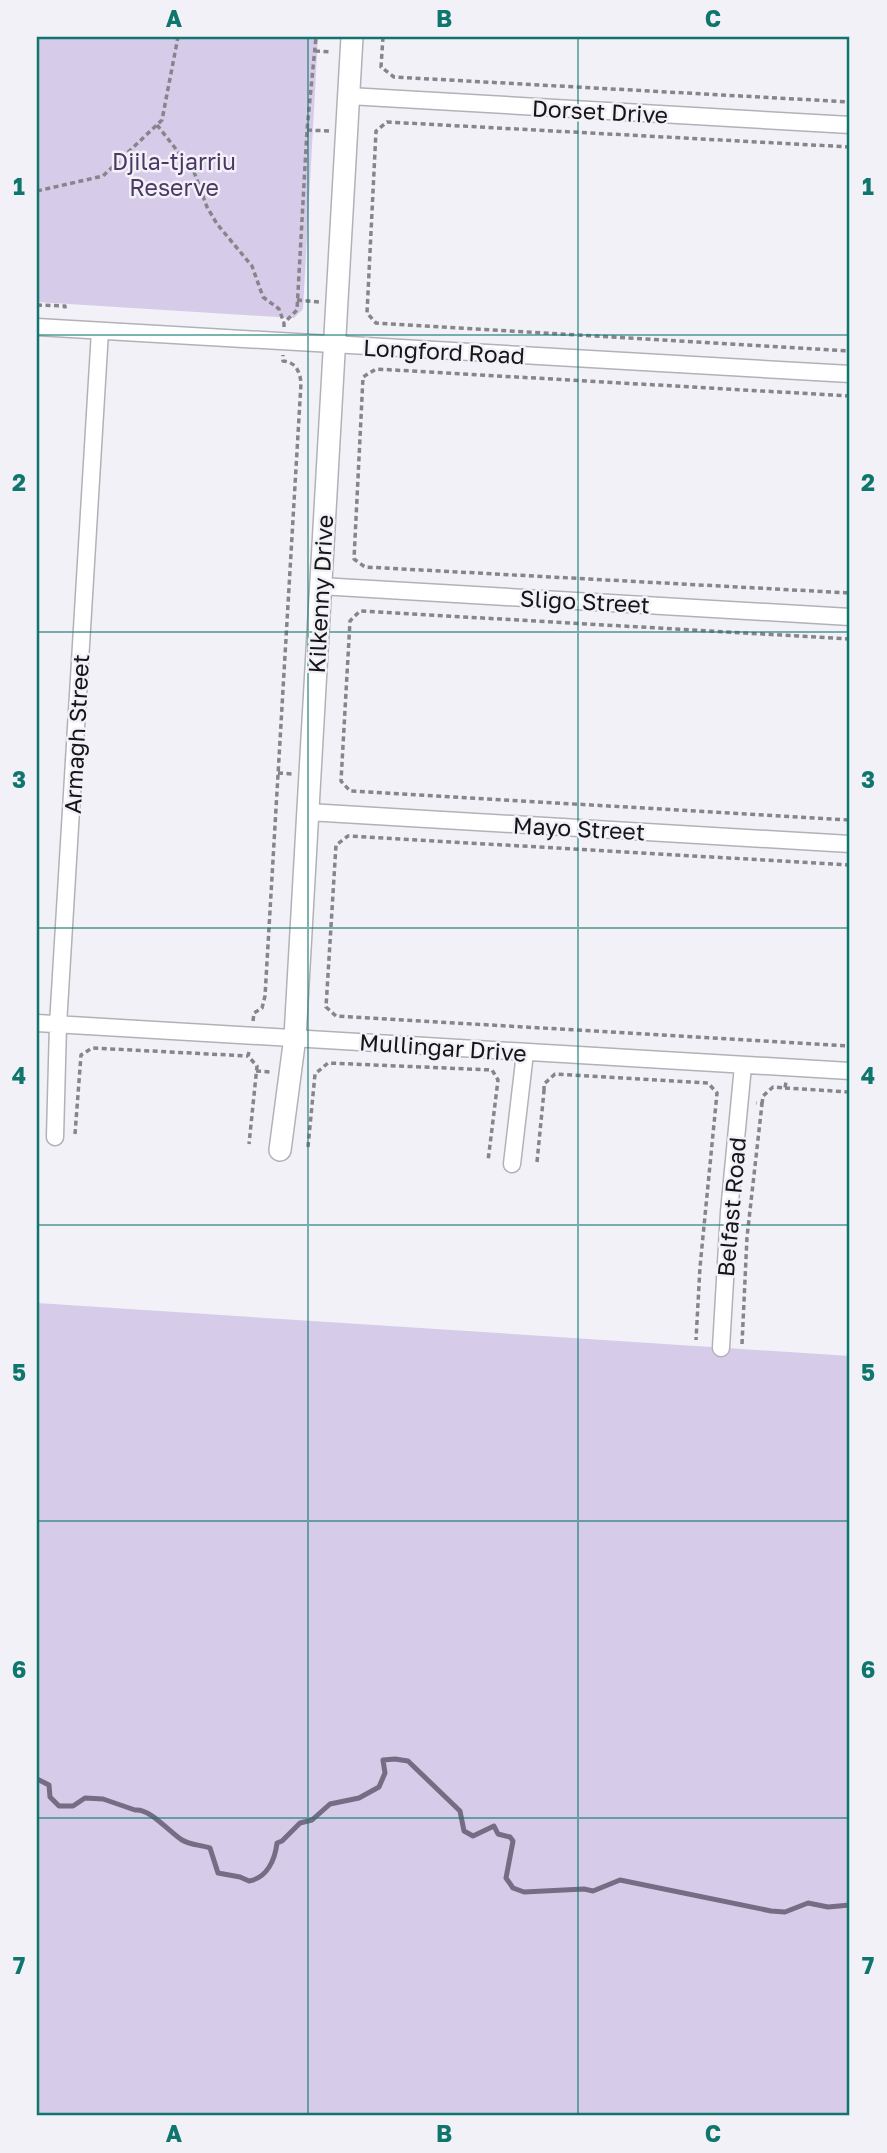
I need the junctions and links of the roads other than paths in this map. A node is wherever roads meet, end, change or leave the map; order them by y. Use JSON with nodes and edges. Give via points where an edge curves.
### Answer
{"nodes":[{"id":1,"x":352,"y":37,"type":"edge"},
{"id":2,"x":349,"y":96,"type":"junction"},
{"id":3,"x":850,"y":125,"type":"edge"},
{"id":4,"x":37,"y":327,"type":"edge"},
{"id":5,"x":100,"y":331,"type":"junction"},
{"id":6,"x":335,"y":344,"type":"junction"},
{"id":7,"x":850,"y":374,"type":"edge"},
{"id":8,"x":320,"y":586,"type":"junction"},
{"id":9,"x":850,"y":617,"type":"edge"},
{"id":10,"x":308,"y":812,"type":"junction"},
{"id":11,"x":850,"y":844,"type":"edge"},
{"id":12,"x":37,"y":1023,"type":"edge"},
{"id":13,"x":58,"y":1025,"type":"junction"},
{"id":14,"x":295,"y":1037,"type":"junction"},
{"id":15,"x":525,"y":1053,"type":"junction"},
{"id":16,"x":743,"y":1066,"type":"junction"},
{"id":17,"x":850,"y":1072,"type":"edge"},
{"id":18,"x":55,"y":1137,"type":"dead end"},
{"id":19,"x":280,"y":1150,"type":"dead end"},
{"id":20,"x":512,"y":1164,"type":"dead end"},
{"id":21,"x":721,"y":1348,"type":"dead end"}],
"edges":[{"from":1,"to":2,"type":"street","name":"Kilkenny Drive"},
{"from":2,"to":3,"type":"street","name":"Dorset Drive"},
{"from":2,"to":6,"type":"street","name":"Kilkenny Drive"},
{"from":4,"to":5,"type":"street","name":"Longford Road"},
{"from":5,"to":6,"type":"street","name":"Longford Road"},
{"from":5,"to":13,"type":"street","name":"Armagh Street"},
{"from":6,"to":7,"type":"street","name":"Longford Road"},
{"from":6,"to":8,"type":"street","name":"Kilkenny Drive"},
{"from":8,"to":9,"type":"street","name":"Sligo Street"},
{"from":8,"to":10,"type":"street","name":"Kilkenny Drive"},
{"from":10,"to":11,"type":"street","name":"Mayo Street"},
{"from":10,"to":14,"type":"street","name":"Kilkenny Drive"},
{"from":12,"to":13,"type":"street","name":"Mullingar Drive"},
{"from":13,"to":14,"type":"street","name":"Mullingar Drive"},
{"from":13,"to":18,"type":"street","name":"Armagh Street"},
{"from":14,"to":15,"type":"street","name":"Mullingar Drive"},
{"from":14,"to":19,"type":"street","name":"Kilkenny Drive"},
{"from":15,"to":16,"type":"street","name":"Mullingar Drive"},
{"from":15,"to":20,"type":"street"},
{"from":16,"to":17,"type":"street","name":"Mullingar Drive"},
{"from":16,"to":21,"type":"street","name":"Belfast Road"}]}
